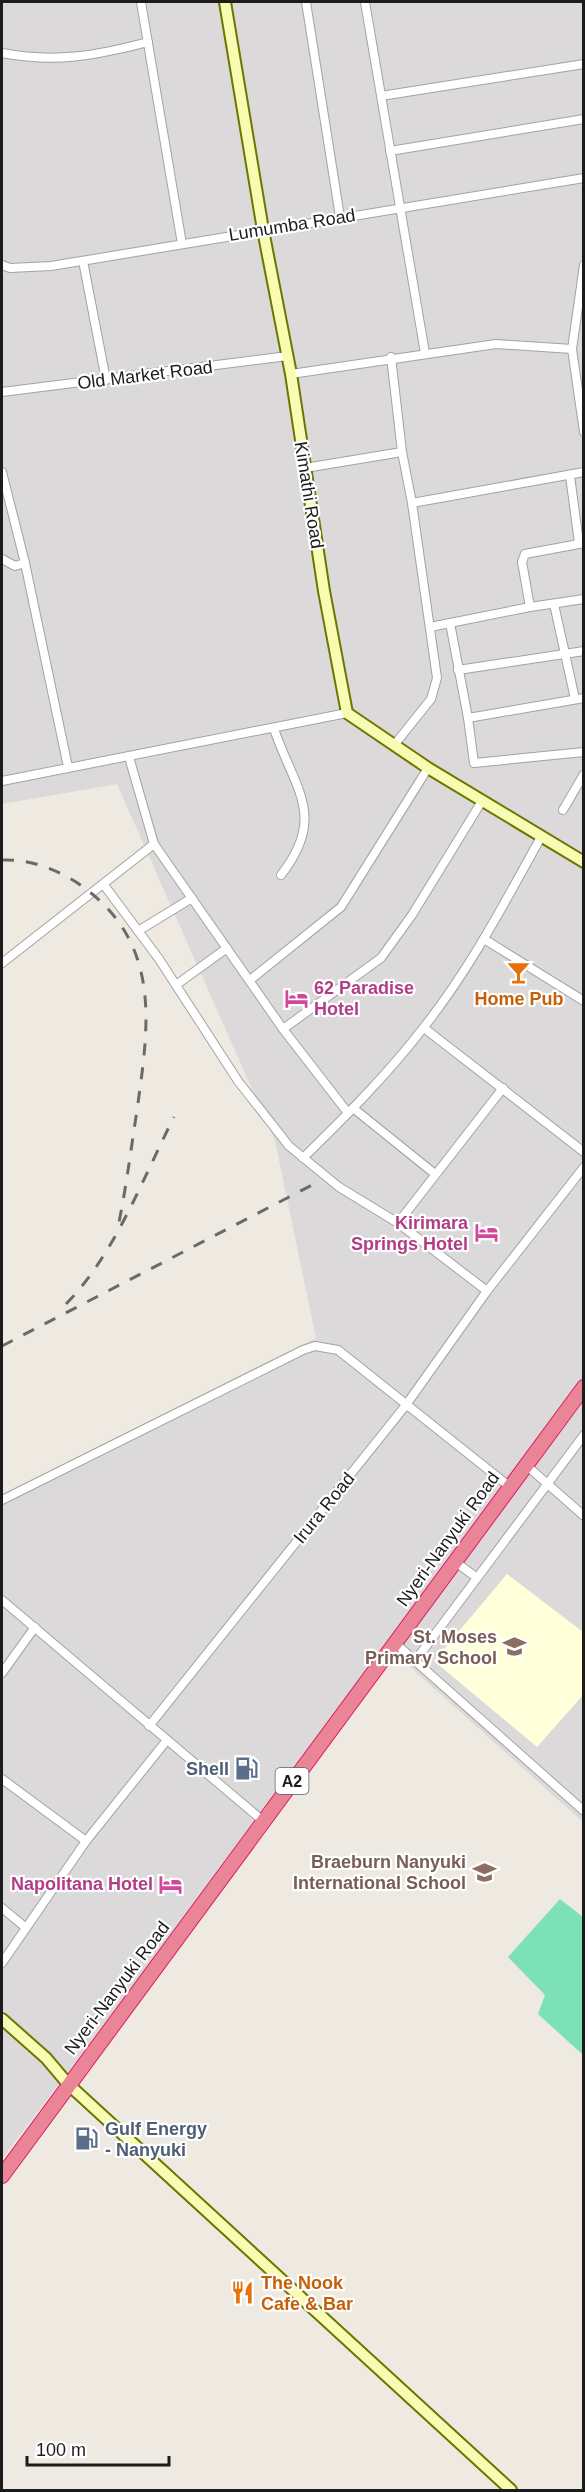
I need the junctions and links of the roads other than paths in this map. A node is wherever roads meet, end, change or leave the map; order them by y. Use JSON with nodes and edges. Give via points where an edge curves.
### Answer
{"nodes":[{"id":1,"x":141,"y":2,"type":"edge"},
{"id":2,"x":225,"y":2,"type":"edge"},
{"id":3,"x":306,"y":2,"type":"edge"},
{"id":4,"x":365,"y":2,"type":"edge"},
{"id":5,"x":147,"y":42,"type":"junction"},
{"id":6,"x":2,"y":52,"type":"edge"},
{"id":7,"x":584,"y":64,"type":"edge"},
{"id":8,"x":381,"y":96,"type":"junction"},
{"id":9,"x":584,"y":118,"type":"edge"},
{"id":10,"x":390,"y":151,"type":"junction"},
{"id":11,"x":584,"y":178,"type":"edge"},
{"id":12,"x":399,"y":207,"type":"junction"},
{"id":13,"x":340,"y":218,"type":"junction"},
{"id":14,"x":263,"y":230,"type":"junction"},
{"id":15,"x":182,"y":244,"type":"junction"},
{"id":16,"x":83,"y":261,"type":"junction"},
{"id":17,"x":2,"y":265,"type":"edge"},
{"id":18,"x":584,"y":265,"type":"edge"},
{"id":19,"x":572,"y":349,"type":"junction"},
{"id":20,"x":425,"y":353,"type":"junction"},
{"id":21,"x":288,"y":356,"type":"junction"},
{"id":22,"x":391,"y":357,"type":"junction"},
{"id":23,"x":291,"y":374,"type":"junction"},
{"id":24,"x":106,"y":380,"type":"junction"},
{"id":25,"x":2,"y":392,"type":"edge"},
{"id":26,"x":584,"y":432,"type":"edge"},
{"id":27,"x":402,"y":452,"type":"junction"},
{"id":28,"x":305,"y":468,"type":"junction"},
{"id":29,"x":2,"y":472,"type":"edge"},
{"id":30,"x":584,"y":472,"type":"edge"},
{"id":31,"x":570,"y":476,"type":"junction"},
{"id":32,"x":412,"y":503,"type":"junction"},
{"id":33,"x":581,"y":543,"type":"edge"},
{"id":34,"x":2,"y":560,"type":"edge"},
{"id":35,"x":25,"y":563,"type":"junction"},
{"id":36,"x":584,"y":599,"type":"edge"},
{"id":37,"x":554,"y":604,"type":"junction"},
{"id":38,"x":530,"y":607,"type":"junction"},
{"id":39,"x":450,"y":622,"type":"junction"},
{"id":40,"x":430,"y":627,"type":"junction"},
{"id":41,"x":584,"y":651,"type":"edge"},
{"id":42,"x":564,"y":654,"type":"junction"},
{"id":43,"x":458,"y":670,"type":"junction"},
{"id":44,"x":579,"y":699,"type":"edge"},
{"id":45,"x":347,"y":713,"type":"junction"},
{"id":46,"x":468,"y":718,"type":"junction"},
{"id":47,"x":274,"y":729,"type":"junction"},
{"id":48,"x":394,"y":744,"type":"junction"},
{"id":49,"x":584,"y":752,"type":"edge"},
{"id":50,"x":129,"y":757,"type":"junction"},
{"id":51,"x":68,"y":767,"type":"junction"},
{"id":52,"x":428,"y":768,"type":"junction"},
{"id":53,"x":582,"y":779,"type":"edge"},
{"id":54,"x":2,"y":781,"type":"edge"},
{"id":55,"x":482,"y":801,"type":"junction"},
{"id":56,"x":563,"y":810,"type":"dead end"},
{"id":57,"x":541,"y":837,"type":"junction"},
{"id":58,"x":154,"y":844,"type":"junction"},
{"id":59,"x":584,"y":862,"type":"edge"},
{"id":60,"x":281,"y":875,"type":"dead end"},
{"id":61,"x":104,"y":885,"type":"junction"},
{"id":62,"x":192,"y":898,"type":"junction"},
{"id":63,"x":138,"y":931,"type":"junction"},
{"id":64,"x":484,"y":939,"type":"junction"},
{"id":65,"x":227,"y":948,"type":"junction"},
{"id":66,"x":2,"y":963,"type":"edge"},
{"id":67,"x":250,"y":980,"type":"junction"},
{"id":68,"x":176,"y":985,"type":"junction"},
{"id":69,"x":584,"y":1001,"type":"edge"},
{"id":70,"x":424,"y":1028,"type":"junction"},
{"id":71,"x":283,"y":1029,"type":"junction"},
{"id":72,"x":503,"y":1088,"type":"junction"},
{"id":73,"x":350,"y":1110,"type":"junction"},
{"id":74,"x":584,"y":1152,"type":"edge"},
{"id":75,"x":303,"y":1158,"type":"junction"},
{"id":76,"x":584,"y":1167,"type":"edge"},
{"id":77,"x":435,"y":1174,"type":"junction"},
{"id":78,"x":398,"y":1223,"type":"junction"},
{"id":79,"x":487,"y":1291,"type":"junction"},
{"id":80,"x":584,"y":1387,"type":"edge"},
{"id":81,"x":406,"y":1405,"type":"junction"},
{"id":82,"x":584,"y":1436,"type":"edge"},
{"id":83,"x":526,"y":1465,"type":"junction"},
{"id":84,"x":546,"y":1484,"type":"junction"},
{"id":85,"x":509,"y":1485,"type":"junction"},
{"id":86,"x":2,"y":1500,"type":"edge"},
{"id":87,"x":584,"y":1516,"type":"edge"},
{"id":88,"x":454,"y":1562,"type":"junction"},
{"id":89,"x":476,"y":1577,"type":"junction"},
{"id":90,"x":2,"y":1600,"type":"edge"},
{"id":91,"x":35,"y":1627,"type":"junction"},
{"id":92,"x":395,"y":1643,"type":"junction"},
{"id":93,"x":415,"y":1661,"type":"junction"},
{"id":94,"x":2,"y":1673,"type":"edge"},
{"id":95,"x":149,"y":1726,"type":"junction"},
{"id":96,"x":166,"y":1740,"type":"junction"},
{"id":97,"x":2,"y":1779,"type":"edge"},
{"id":98,"x":584,"y":1811,"type":"edge"},
{"id":99,"x":263,"y":1821,"type":"junction"},
{"id":100,"x":86,"y":1841,"type":"junction"},
{"id":101,"x":2,"y":1908,"type":"edge"},
{"id":102,"x":25,"y":1927,"type":"junction"},
{"id":103,"x":2,"y":1964,"type":"edge"},
{"id":104,"x":2,"y":2019,"type":"edge"},
{"id":105,"x":68,"y":2084,"type":"junction"},
{"id":106,"x":2,"y":2176,"type":"edge"},
{"id":107,"x":512,"y":2490,"type":"edge"}],
"edges":[{"from":1,"to":5,"type":"street"},
{"from":2,"to":14,"type":"street","name":"Kimathi Road"},
{"from":3,"to":13,"type":"street"},
{"from":4,"to":8,"type":"street"},
{"from":5,"to":6,"type":"street","via":[[110,52],[47,60]]},
{"from":5,"to":15,"type":"street"},
{"from":7,"to":8,"type":"street"},
{"from":8,"to":10,"type":"street"},
{"from":9,"to":10,"type":"street"},
{"from":10,"to":12,"type":"street"},
{"from":11,"to":12,"type":"street","name":"Lumumba Road"},
{"from":12,"to":13,"type":"street","name":"Lumumba Road"},
{"from":12,"to":20,"type":"street"},
{"from":13,"to":14,"type":"street","name":"Lumumba Road"},
{"from":14,"to":15,"type":"street","name":"Lumumba Road"},
{"from":14,"to":21,"type":"street","name":"Kimathi Road"},
{"from":15,"to":16,"type":"street","name":"Lumumba Road"},
{"from":16,"to":17,"type":"street","name":"Lumumba Road","via":[[51,266]]},
{"from":16,"to":24,"type":"street"},
{"from":18,"to":19,"type":"street"},
{"from":19,"to":20,"type":"street","via":[[513,343]]},
{"from":19,"to":26,"type":"street"},
{"from":20,"to":22,"type":"street"},
{"from":21,"to":23,"type":"street","name":"Kimathi Road"},
{"from":21,"to":24,"type":"street","name":"Old Market Road"},
{"from":22,"to":23,"type":"street"},
{"from":22,"to":27,"type":"street"},
{"from":23,"to":28,"type":"street","name":"Kimathi Road"},
{"from":24,"to":25,"type":"street","name":"Old Market Road"},
{"from":27,"to":28,"type":"street"},
{"from":27,"to":32,"type":"street"},
{"from":28,"to":45,"type":"street","name":"Kimathi Road"},
{"from":29,"to":35,"type":"street"},
{"from":30,"to":31,"type":"street"},
{"from":31,"to":32,"type":"street"},
{"from":31,"to":33,"type":"street"},
{"from":32,"to":40,"type":"street"},
{"from":33,"to":38,"type":"street","via":[[525,554],[522,562]]},
{"from":34,"to":35,"type":"street","via":[[15,566]]},
{"from":35,"to":51,"type":"street"},
{"from":36,"to":37,"type":"street"},
{"from":37,"to":38,"type":"street"},
{"from":37,"to":42,"type":"street"},
{"from":38,"to":39,"type":"street"},
{"from":39,"to":40,"type":"street"},
{"from":39,"to":43,"type":"street"},
{"from":40,"to":48,"type":"street","via":[[437,668],[435,687],[431,699]]},
{"from":41,"to":42,"type":"street"},
{"from":42,"to":43,"type":"street"},
{"from":42,"to":44,"type":"street"},
{"from":43,"to":46,"type":"street"},
{"from":44,"to":46,"type":"street"},
{"from":45,"to":47,"type":"street"},
{"from":45,"to":48,"type":"street"},
{"from":46,"to":49,"type":"street","via":[[475,764]]},
{"from":47,"to":50,"type":"street"},
{"from":47,"to":60,"type":"street","via":[[305,809],[306,828],[301,846]]},
{"from":48,"to":52,"type":"street"},
{"from":50,"to":51,"type":"street"},
{"from":50,"to":58,"type":"street"},
{"from":51,"to":54,"type":"street"},
{"from":52,"to":55,"type":"street"},
{"from":52,"to":67,"type":"street","via":[[341,907]]},
{"from":53,"to":56,"type":"street"},
{"from":55,"to":57,"type":"street"},
{"from":55,"to":71,"type":"street","via":[[381,958]]},
{"from":57,"to":59,"type":"street"},
{"from":57,"to":64,"type":"street"},
{"from":58,"to":61,"type":"street"},
{"from":58,"to":62,"type":"street"},
{"from":61,"to":63,"type":"street"},
{"from":61,"to":66,"type":"street"},
{"from":62,"to":63,"type":"street"},
{"from":62,"to":65,"type":"street"},
{"from":63,"to":68,"type":"street"},
{"from":64,"to":69,"type":"street"},
{"from":64,"to":70,"type":"street"},
{"from":65,"to":67,"type":"street"},
{"from":65,"to":68,"type":"street"},
{"from":67,"to":71,"type":"street"},
{"from":68,"to":75,"type":"street","via":[[238,1081]]},
{"from":70,"to":72,"type":"street"},
{"from":70,"to":73,"type":"street"},
{"from":71,"to":73,"type":"street"},
{"from":72,"to":74,"type":"street"},
{"from":72,"to":77,"type":"street"},
{"from":73,"to":75,"type":"street"},
{"from":73,"to":77,"type":"street"},
{"from":75,"to":78,"type":"street"},
{"from":76,"to":79,"type":"street","name":"Irura Road"},
{"from":77,"to":78,"type":"street"},
{"from":78,"to":79,"type":"street"},
{"from":79,"to":81,"type":"street","name":"Irura Road"},
{"from":80,"to":83,"type":"highway","name":"Nyeri-Nanyuki Road","number":"A2"},
{"from":81,"to":85,"type":"street"},
{"from":81,"to":86,"type":"street","via":[[338,1350],[309,1347]]},
{"from":81,"to":95,"type":"street","name":"Irura Road"},
{"from":82,"to":84,"type":"street"},
{"from":83,"to":84,"type":"street"},
{"from":83,"to":85,"type":"highway","name":"Nyeri-Nanyuki Road","number":"A2"},
{"from":84,"to":87,"type":"street"},
{"from":84,"to":89,"type":"street"},
{"from":85,"to":88,"type":"highway","name":"Nyeri-Nanyuki Road","number":"A2"},
{"from":88,"to":89,"type":"street"},
{"from":88,"to":92,"type":"highway","name":"Nyeri-Nanyuki Road","number":"A2"},
{"from":89,"to":93,"type":"street"},
{"from":90,"to":91,"type":"street"},
{"from":91,"to":94,"type":"street"},
{"from":91,"to":95,"type":"street"},
{"from":92,"to":93,"type":"street"},
{"from":92,"to":99,"type":"highway","name":"Nyeri-Nanyuki Road","number":"A2"},
{"from":93,"to":98,"type":"street"},
{"from":95,"to":96,"type":"street"},
{"from":96,"to":99,"type":"street"},
{"from":96,"to":100,"type":"street"},
{"from":97,"to":100,"type":"street"},
{"from":99,"to":105,"type":"highway","name":"Nyeri-Nanyuki Road","number":"A2"},
{"from":100,"to":102,"type":"street"},
{"from":101,"to":102,"type":"street"},
{"from":102,"to":103,"type":"street"},
{"from":104,"to":105,"type":"street","via":[[46,2058]]},
{"from":105,"to":106,"type":"highway","name":"Nyeri-Nanyuki Road","number":"A2"},
{"from":105,"to":107,"type":"street"}]}
